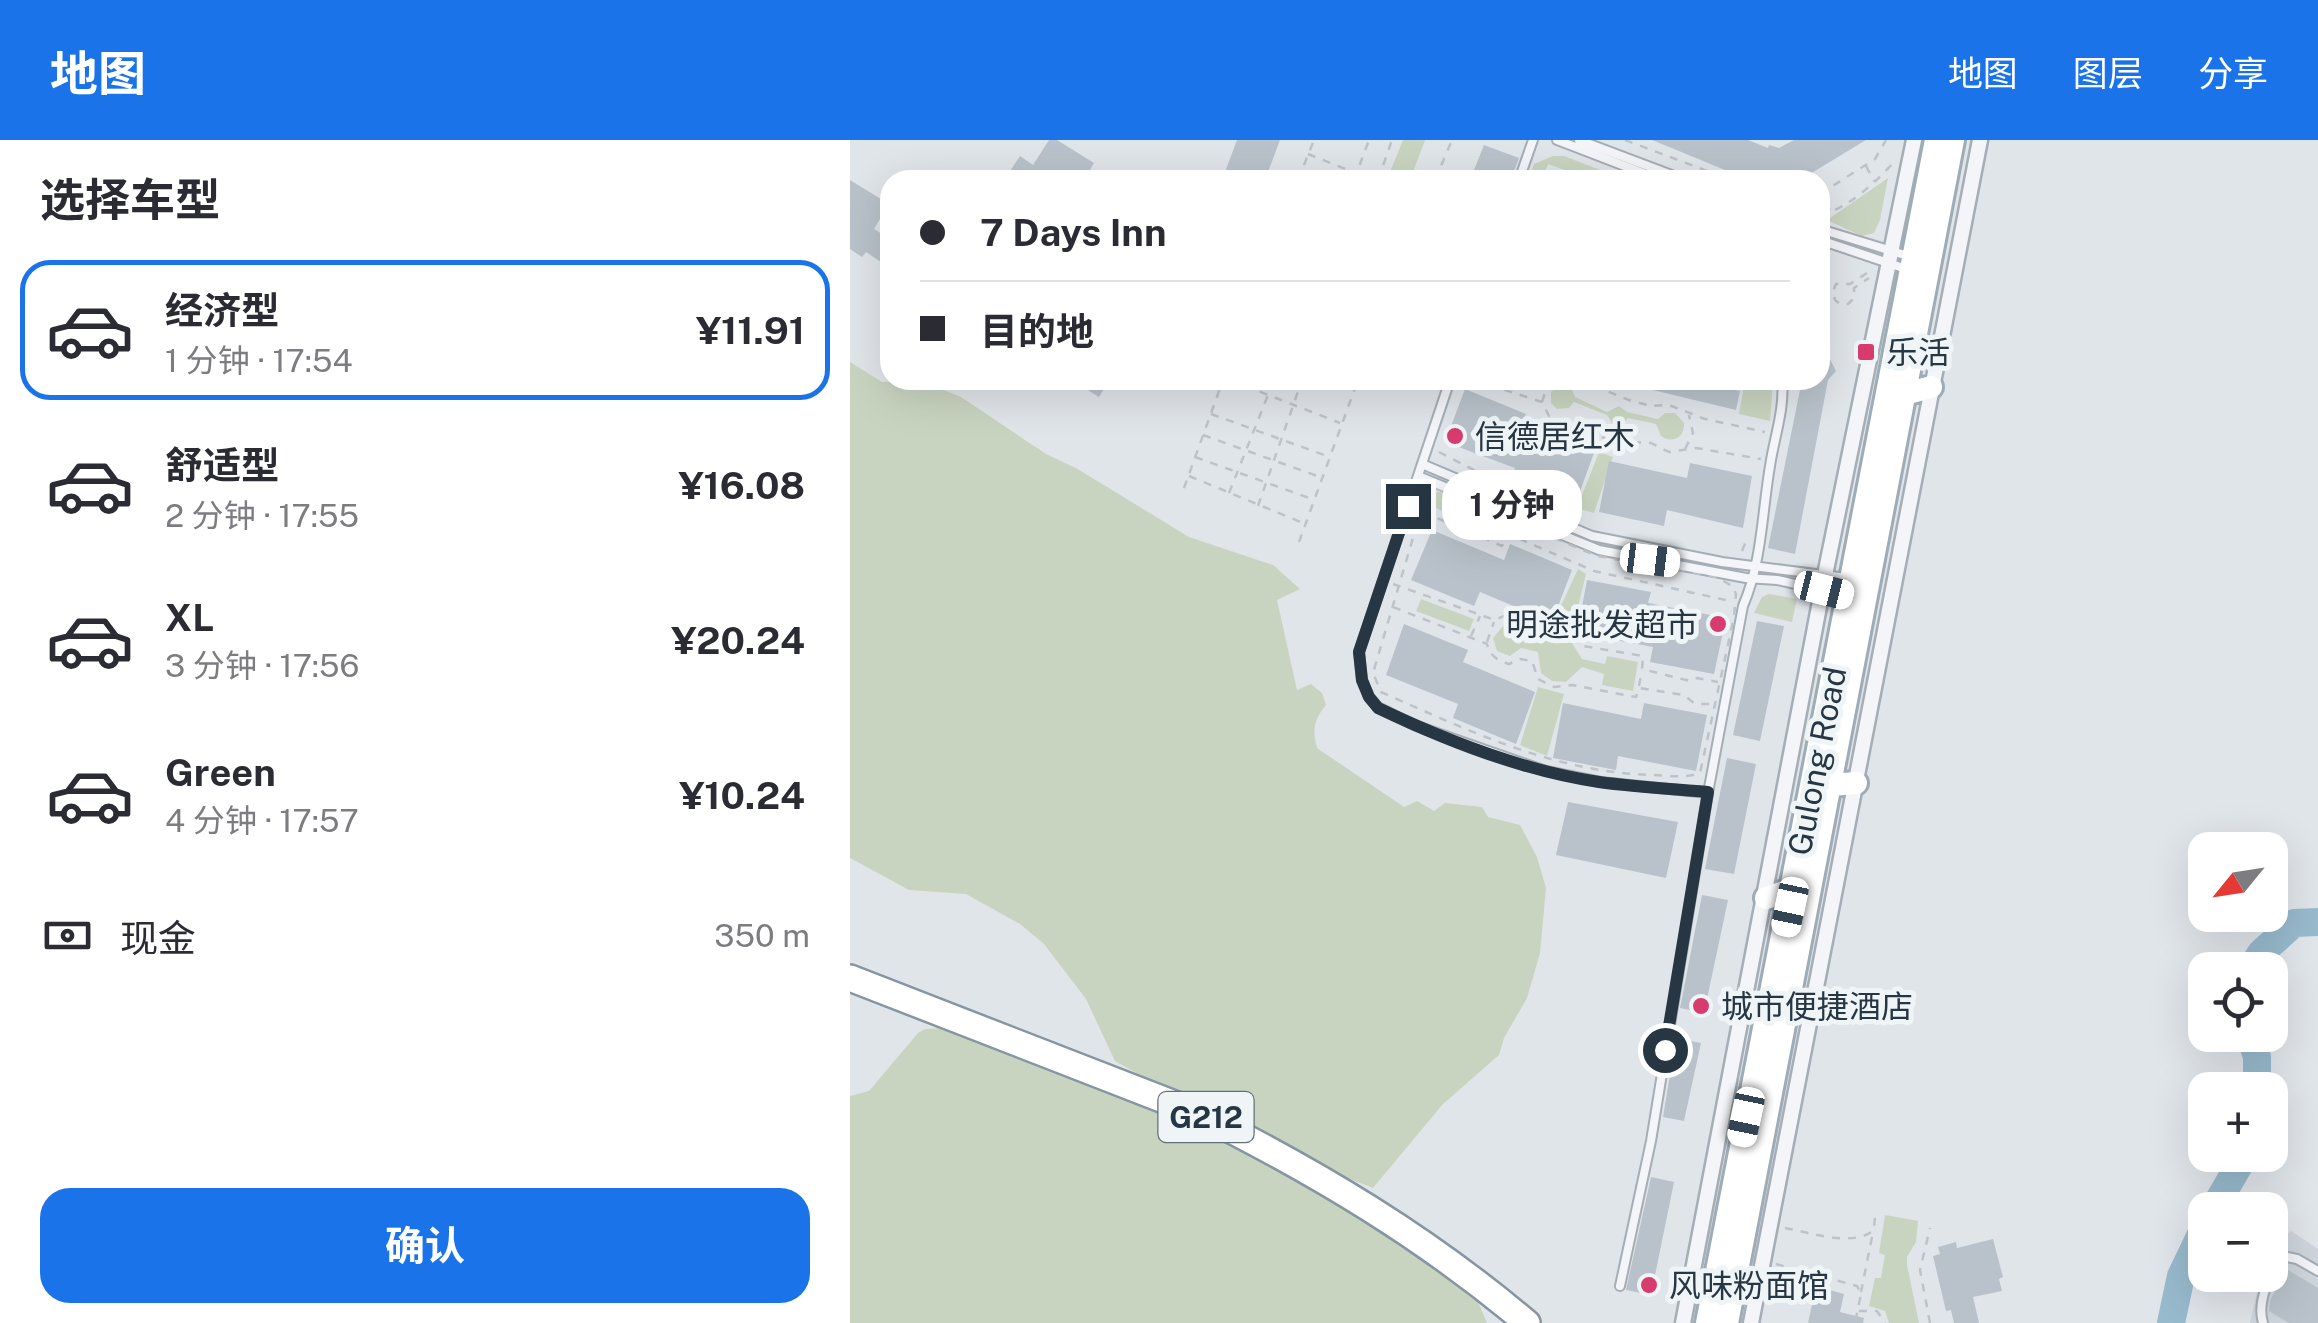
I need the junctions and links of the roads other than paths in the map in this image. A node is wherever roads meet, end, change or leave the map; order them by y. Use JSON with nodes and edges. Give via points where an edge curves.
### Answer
{"nodes":[{"id":1,"x":1533,"y":140,"type":"edge"},
{"id":2,"x":1556,"y":140,"type":"edge"},
{"id":3,"x":1579,"y":140,"type":"edge"},
{"id":4,"x":1936,"y":140,"type":"edge"},
{"id":5,"x":1952,"y":140,"type":"edge"},
{"id":6,"x":1980,"y":140,"type":"edge"},
{"id":7,"x":1909,"y":146,"type":"edge"},
{"id":8,"x":1522,"y":170,"type":"edge"},
{"id":9,"x":1636,"y":170,"type":"edge"},
{"id":10,"x":1658,"y":170,"type":"edge"},
{"id":11,"x":1830,"y":234,"type":"edge"},
{"id":12,"x":1830,"y":243,"type":"edge"},
{"id":13,"x":1901,"y":261,"type":"junction"},
{"id":14,"x":1931,"y":387,"type":"junction"},
{"id":15,"x":1447,"y":390,"type":"edge"},
{"id":16,"x":1781,"y":390,"type":"edge"},
{"id":17,"x":1905,"y":394,"type":"junction"},
{"id":18,"x":1422,"y":464,"type":"junction"},
{"id":19,"x":1418,"y":476,"type":"junction"},
{"id":20,"x":1756,"y":564,"type":"junction"},
{"id":21,"x":1755,"y":579,"type":"junction"},
{"id":22,"x":1824,"y":582,"type":"junction"},
{"id":23,"x":1850,"y":587,"type":"junction"},
{"id":24,"x":1856,"y":783,"type":"junction"},
{"id":25,"x":1830,"y":785,"type":"junction"},
{"id":26,"x":1708,"y":792,"type":"junction"},
{"id":27,"x":1793,"y":889,"type":"junction"},
{"id":28,"x":1766,"y":898,"type":"junction"},
{"id":29,"x":1826,"y":934,"type":"junction"},
{"id":30,"x":1802,"y":938,"type":"junction"},
{"id":31,"x":851,"y":980,"type":"edge"},
{"id":32,"x":1750,"y":1153,"type":"junction"},
{"id":33,"x":2318,"y":1271,"type":"edge"},
{"id":34,"x":1620,"y":1286,"type":"dead end"},
{"id":35,"x":1504,"y":1312,"type":"edge"},
{"id":36,"x":1527,"y":1323,"type":"edge"},
{"id":37,"x":1682,"y":1323,"type":"edge"},
{"id":38,"x":1707,"y":1323,"type":"edge"},
{"id":39,"x":1727,"y":1323,"type":"edge"},
{"id":40,"x":1751,"y":1323,"type":"edge"},
{"id":41,"x":2264,"y":1323,"type":"edge"}],
"edges":[{"from":1,"to":8,"type":"lane"},
{"from":2,"to":9,"type":"lane"},
{"from":3,"to":10,"type":"lane"},
{"from":4,"to":13,"type":"main road","name":"Gulong Road"},
{"from":5,"to":17,"type":"main road","name":"Gulong Road"},
{"from":6,"to":14,"type":"street"},
{"from":7,"to":13,"type":"street"},
{"from":11,"to":13,"type":"lane"},
{"from":12,"to":13,"type":"lane"},
{"from":13,"to":22,"type":"street"},
{"from":13,"to":23,"type":"main road","name":"Gulong Road"},
{"from":14,"to":17,"type":"main road"},
{"from":14,"to":24,"type":"street"},
{"from":15,"to":18,"type":"lane"},
{"from":16,"to":20,"type":"lane"},
{"from":17,"to":25,"type":"main road","name":"Gulong Road"},
{"from":18,"to":19,"type":"lane"},
{"from":18,"to":20,"type":"lane","via":[[1579,532]]},
{"from":19,"to":21,"type":"lane","via":[[1599,550]]},
{"from":19,"to":26,"type":"lane","via":[[1359,652],[1362,680],[1378,708],[1546,771]]},
{"from":20,"to":21,"type":"lane"},
{"from":20,"to":22,"type":"lane"},
{"from":21,"to":22,"type":"lane"},
{"from":21,"to":26,"type":"lane","via":[[1724,683]]},
{"from":22,"to":23,"type":"lane"},
{"from":22,"to":23,"type":"lane"},
{"from":22,"to":28,"type":"street"},
{"from":23,"to":27,"type":"main road","name":"Gulong Road"},
{"from":24,"to":25,"type":"main road"},
{"from":24,"to":29,"type":"street"},
{"from":25,"to":30,"type":"main road","name":"Gulong Road"},
{"from":26,"to":34,"type":"lane","via":[[1651,1141]]},
{"from":27,"to":28,"type":"main road"},
{"from":27,"to":32,"type":"main road","name":"Gulong Road"},
{"from":28,"to":32,"type":"street"},
{"from":29,"to":30,"type":"main road"},
{"from":29,"to":32,"type":"street"},
{"from":30,"to":32,"type":"main road","name":"Gulong Road"},
{"from":31,"to":35,"type":"highway","number":"G212","via":[[1252,1140],[1365,1202]]},
{"from":32,"to":37,"type":"street"},
{"from":32,"to":38,"type":"main road","name":"Gulong Road"},
{"from":32,"to":39,"type":"main road","name":"Gulong Road"},
{"from":32,"to":40,"type":"street"},
{"from":33,"to":41,"type":"lane","via":[[2297,1259],[2280,1262],[2260,1309]]},
{"from":35,"to":36,"type":"highway","number":"G212"}]}
